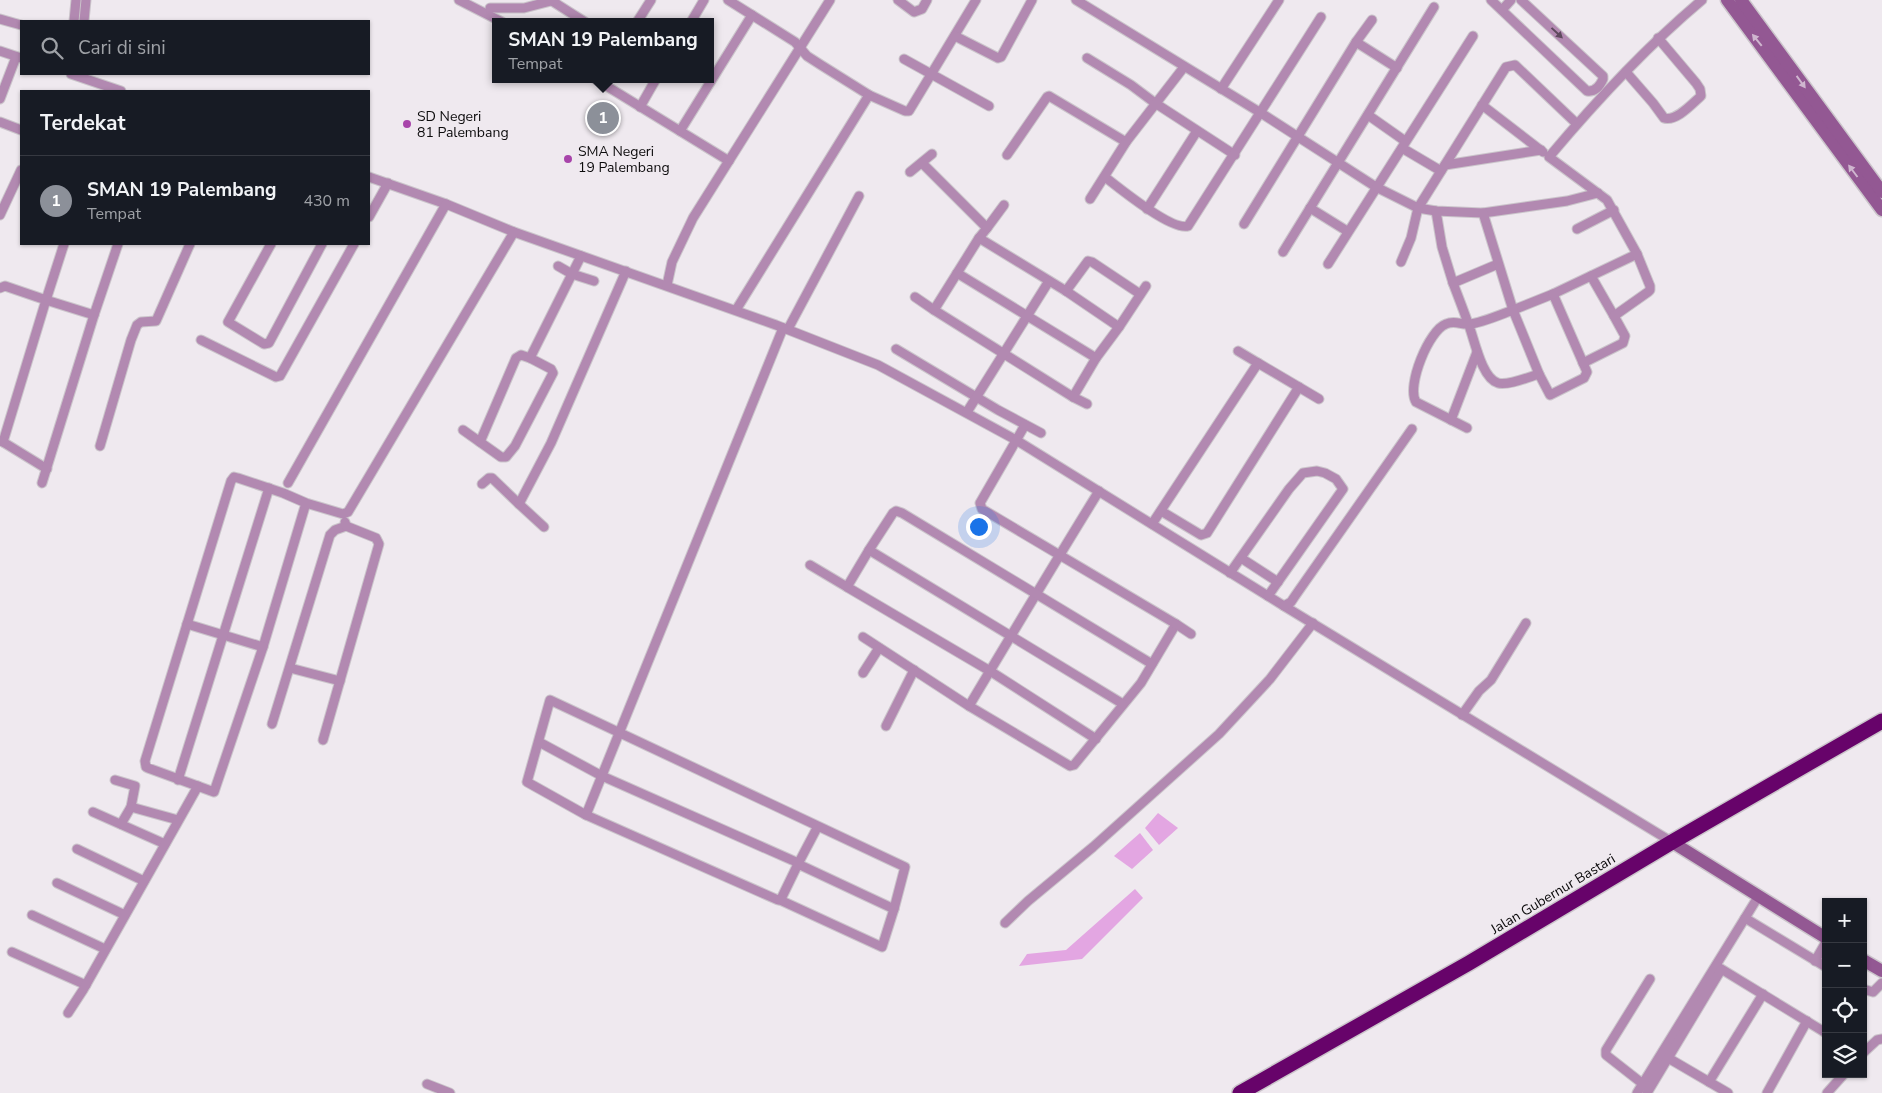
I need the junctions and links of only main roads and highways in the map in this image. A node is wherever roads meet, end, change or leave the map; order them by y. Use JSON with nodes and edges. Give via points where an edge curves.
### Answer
{"nodes":[{"id":1,"x":1882,"y":721,"type":"edge"},
{"id":2,"x":1240,"y":1093,"type":"edge"}],
"edges":[{"from":1,"to":2,"type":"highway","name":"Jalan Gubernur Bastari","via":[[1677,845]]}]}
